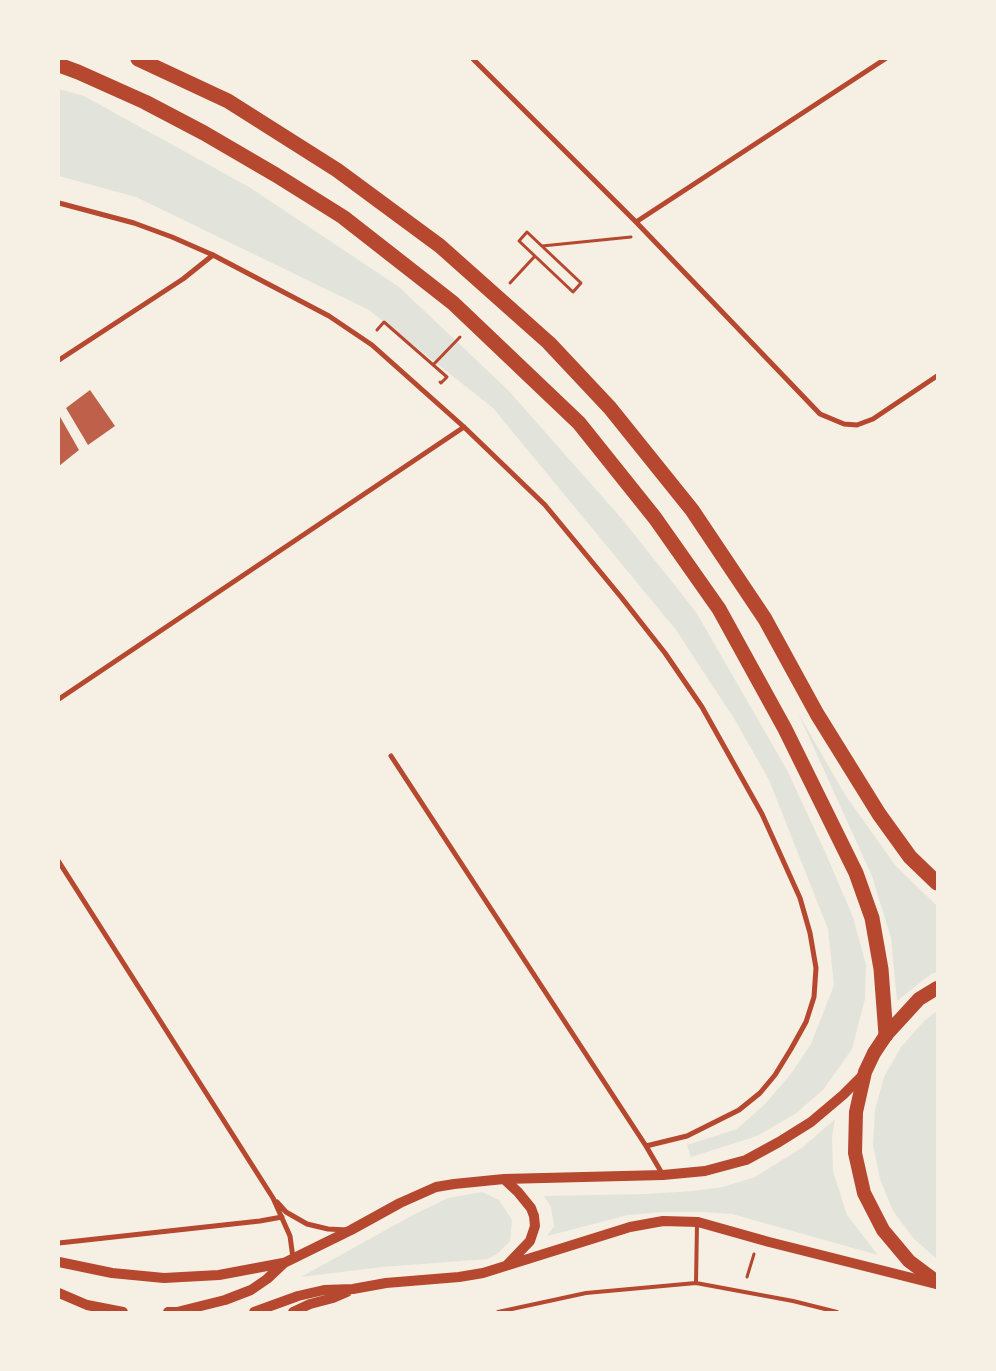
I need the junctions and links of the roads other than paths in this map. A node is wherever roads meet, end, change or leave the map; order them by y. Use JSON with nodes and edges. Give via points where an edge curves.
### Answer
{"nodes":[{"id":1,"x":138,"y":59,"type":"edge"},
{"id":2,"x":473,"y":59,"type":"edge"},
{"id":3,"x":885,"y":59,"type":"edge"},
{"id":4,"x":59,"y":65,"type":"edge"},
{"id":5,"x":59,"y":202,"type":"edge"},
{"id":6,"x":636,"y":222,"type":"junction"},
{"id":7,"x":213,"y":255,"type":"junction"},
{"id":8,"x":59,"y":360,"type":"edge"},
{"id":9,"x":937,"y":376,"type":"edge"},
{"id":10,"x":464,"y":427,"type":"junction"},
{"id":11,"x":59,"y":699,"type":"edge"},
{"id":12,"x":391,"y":756,"type":"dead end"},
{"id":13,"x":59,"y":862,"type":"edge"},
{"id":14,"x":937,"y":883,"type":"edge"},
{"id":15,"x":937,"y":988,"type":"edge"},
{"id":16,"x":886,"y":1034,"type":"junction"},
{"id":17,"x":866,"y":1072,"type":"junction"},
{"id":18,"x":646,"y":1146,"type":"junction"},
{"id":19,"x":663,"y":1175,"type":"junction"},
{"id":20,"x":504,"y":1179,"type":"junction"},
{"id":21,"x":273,"y":1198,"type":"junction"},
{"id":22,"x":282,"y":1217,"type":"junction"},
{"id":23,"x":698,"y":1222,"type":"junction"},
{"id":24,"x":351,"y":1230,"type":"junction"},
{"id":25,"x":59,"y":1243,"type":"edge"},
{"id":26,"x":289,"y":1260,"type":"junction"},
{"id":27,"x":59,"y":1262,"type":"edge"},
{"id":28,"x":504,"y":1268,"type":"junction"},
{"id":29,"x":696,"y":1283,"type":"junction"},
{"id":30,"x":937,"y":1283,"type":"edge"},
{"id":31,"x":353,"y":1289,"type":"junction"},
{"id":32,"x":59,"y":1293,"type":"edge"},
{"id":33,"x":123,"y":1312,"type":"edge"},
{"id":34,"x":168,"y":1312,"type":"edge"},
{"id":35,"x":254,"y":1312,"type":"edge"},
{"id":36,"x":293,"y":1312,"type":"edge"},
{"id":37,"x":498,"y":1312,"type":"edge"},
{"id":38,"x":837,"y":1312,"type":"edge"}],
"edges":[{"from":1,"to":14,"type":"highway","via":[[228,101],[336,170],[440,246],[549,343],[610,408],[692,510],[765,619],[817,714],[879,814],[910,857]]},
{"from":2,"to":6,"type":"street"},
{"from":3,"to":6,"type":"street"},
{"from":4,"to":16,"type":"highway","via":[[136,98],[204,133],[343,217],[453,303],[579,423],[655,518],[719,609],[785,729],[856,873],[872,918],[881,969]]},
{"from":5,"to":7,"type":"street","via":[[134,223]]},
{"from":6,"to":9,"type":"street","via":[[820,414],[844,424],[857,425],[873,419]]},
{"from":7,"to":8,"type":"street","via":[[184,279]]},
{"from":7,"to":10,"type":"street","via":[[329,316],[372,345]]},
{"from":10,"to":11,"type":"street"},
{"from":10,"to":18,"type":"street","via":[[545,505],[670,660],[702,707],[762,814],[800,898],[810,933],[816,968],[814,997],[806,1022],[775,1075],[739,1110],[687,1136]]},
{"from":12,"to":18,"type":"street"},
{"from":13,"to":21,"type":"street"},
{"from":15,"to":16,"type":"highway","via":[[919,999]]},
{"from":16,"to":17,"type":"highway"},
{"from":17,"to":19,"type":"main road","via":[[811,1122],[746,1160],[704,1171]]},
{"from":17,"to":30,"type":"highway","via":[[856,1112],[855,1153],[864,1193],[883,1230],[909,1261]]},
{"from":18,"to":19,"type":"street"},
{"from":19,"to":20,"type":"main road"},
{"from":20,"to":24,"type":"main road","via":[[436,1187]]},
{"from":20,"to":28,"type":"main road","via":[[530,1208],[535,1226],[530,1241]]},
{"from":21,"to":22,"type":"street"},
{"from":21,"to":24,"type":"street","via":[[286,1212],[307,1224]]},
{"from":22,"to":25,"type":"street"},
{"from":22,"to":26,"type":"street","via":[[292,1245]]},
{"from":23,"to":28,"type":"main road","via":[[663,1221],[630,1227]]},
{"from":23,"to":29,"type":"lane"},
{"from":23,"to":30,"type":"main road"},
{"from":24,"to":26,"type":"main road"},
{"from":26,"to":27,"type":"main road","via":[[220,1275],[164,1278],[112,1273]]},
{"from":26,"to":34,"type":"main road","via":[[251,1290],[225,1300]]},
{"from":28,"to":31,"type":"main road","via":[[484,1274]]},
{"from":29,"to":37,"type":"lane","via":[[586,1293]]},
{"from":29,"to":38,"type":"lane"},
{"from":31,"to":35,"type":"main road","via":[[324,1290]]},
{"from":31,"to":36,"type":"main road"},
{"from":32,"to":33,"type":"main road","via":[[87,1305]]}]}
